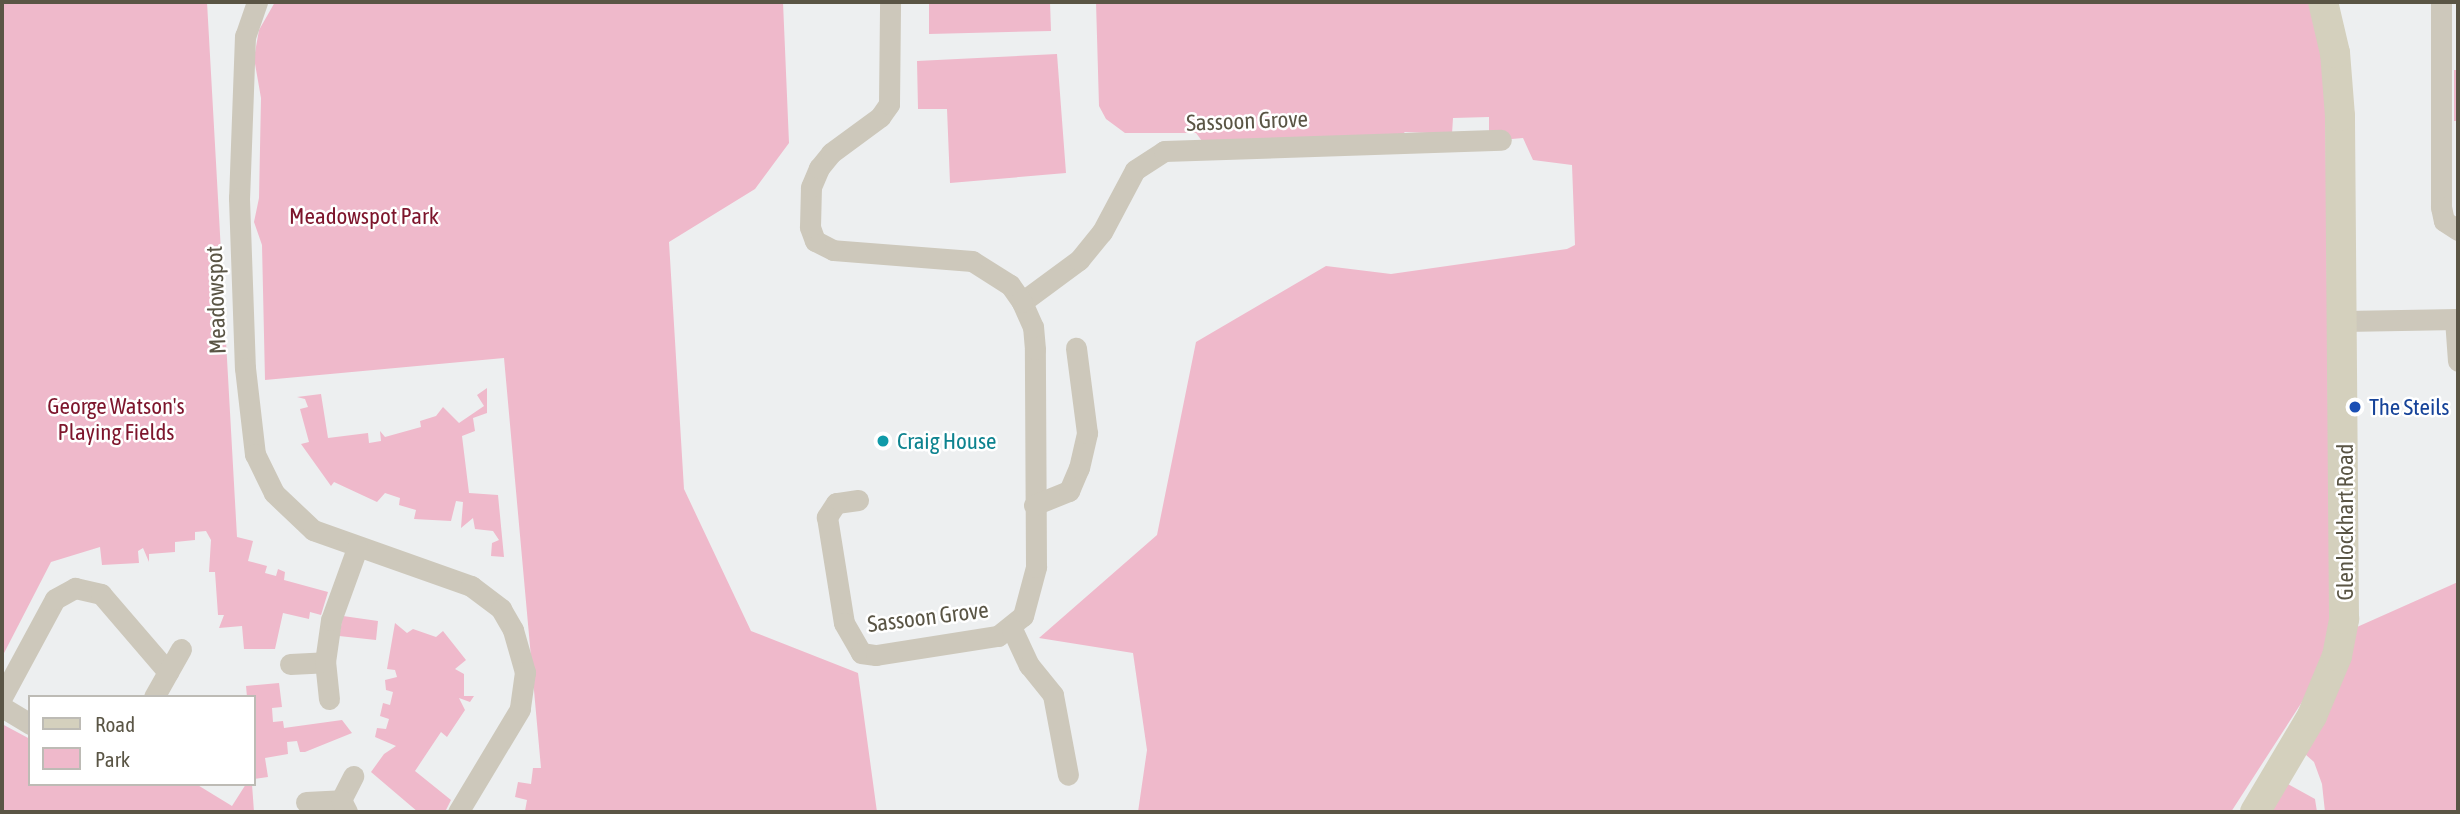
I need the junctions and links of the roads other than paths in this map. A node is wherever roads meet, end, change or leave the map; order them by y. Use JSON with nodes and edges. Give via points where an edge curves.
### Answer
{"nodes":[{"id":1,"x":257,"y":2,"type":"edge"},
{"id":2,"x":890,"y":2,"type":"edge"},
{"id":3,"x":2323,"y":2,"type":"edge"},
{"id":4,"x":2441,"y":2,"type":"edge"},
{"id":5,"x":2449,"y":56,"type":"edge"},
{"id":6,"x":2449,"y":135,"type":"edge"},
{"id":7,"x":1501,"y":140,"type":"dead end"},
{"id":8,"x":2458,"y":230,"type":"edge"},
{"id":9,"x":1022,"y":302,"type":"junction"},
{"id":10,"x":2457,"y":319,"type":"edge"},
{"id":11,"x":2344,"y":321,"type":"junction"},
{"id":12,"x":1076,"y":348,"type":"dead end"},
{"id":13,"x":2458,"y":361,"type":"edge"},
{"id":14,"x":858,"y":500,"type":"dead end"},
{"id":15,"x":1034,"y":505,"type":"junction"},
{"id":16,"x":356,"y":548,"type":"junction"},
{"id":17,"x":1012,"y":629,"type":"junction"},
{"id":18,"x":181,"y":649,"type":"dead end"},
{"id":19,"x":325,"y":662,"type":"junction"},
{"id":20,"x":290,"y":664,"type":"dead end"},
{"id":21,"x":168,"y":672,"type":"junction"},
{"id":22,"x":155,"y":695,"type":"edge"},
{"id":23,"x":2,"y":697,"type":"edge"},
{"id":24,"x":329,"y":699,"type":"dead end"},
{"id":25,"x":2,"y":707,"type":"edge"},
{"id":26,"x":28,"y":723,"type":"edge"},
{"id":27,"x":1068,"y":775,"type":"dead end"},
{"id":28,"x":353,"y":776,"type":"dead end"},
{"id":29,"x":306,"y":802,"type":"dead end"},
{"id":30,"x":344,"y":806,"type":"edge"},
{"id":31,"x":458,"y":812,"type":"edge"},
{"id":32,"x":2255,"y":812,"type":"edge"}],
"edges":[{"from":1,"to":16,"type":"street","name":"Meadowspot","via":[[245,36],[239,198],[245,368],[256,454],[274,493],[299,520]]},
{"from":2,"to":9,"type":"street","name":"Sassoon Grove","via":[[889,104],[880,117],[819,167],[808,210],[815,241],[833,250],[972,261],[1001,278]]},
{"from":3,"to":11,"type":"street","name":"Glenlockhart Road","via":[[2335,53],[2340,116]]},
{"from":4,"to":5,"type":"street"},
{"from":5,"to":6,"type":"street"},
{"from":6,"to":8,"type":"street","via":[[2441,207],[2444,221]]},
{"from":7,"to":9,"type":"street","name":"Sassoon Grove","via":[[1164,151],[1135,170],[1102,232],[1079,260]]},
{"from":9,"to":15,"type":"street","name":"Sassoon Grove","via":[[1033,327],[1035,349]]},
{"from":10,"to":11,"type":"street"},
{"from":10,"to":13,"type":"street"},
{"from":11,"to":32,"type":"street","name":"Glenlockhart Road","via":[[2347,574],[2342,638],[2312,716]]},
{"from":12,"to":15,"type":"street","via":[[1087,433],[1079,468],[1069,491]]},
{"from":14,"to":17,"type":"street","name":"Sassoon Grove","via":[[835,503],[827,517],[844,623],[861,653],[998,636]]},
{"from":15,"to":17,"type":"street","name":"Sassoon Grove","via":[[1033,592]]},
{"from":16,"to":19,"type":"street","via":[[333,611]]},
{"from":16,"to":31,"type":"street","name":"Meadowspot","via":[[471,586],[501,609],[518,640],[525,672],[520,709]]},
{"from":17,"to":27,"type":"street","name":"Sassoon Grove","via":[[1029,665],[1053,695]]},
{"from":18,"to":21,"type":"street"},
{"from":19,"to":20,"type":"street"},
{"from":19,"to":24,"type":"street"},
{"from":21,"to":22,"type":"street"},
{"from":21,"to":23,"type":"street","via":[[101,594],[75,588],[55,599]]},
{"from":25,"to":26,"type":"street"},
{"from":28,"to":30,"type":"street"},
{"from":29,"to":30,"type":"street"}]}
